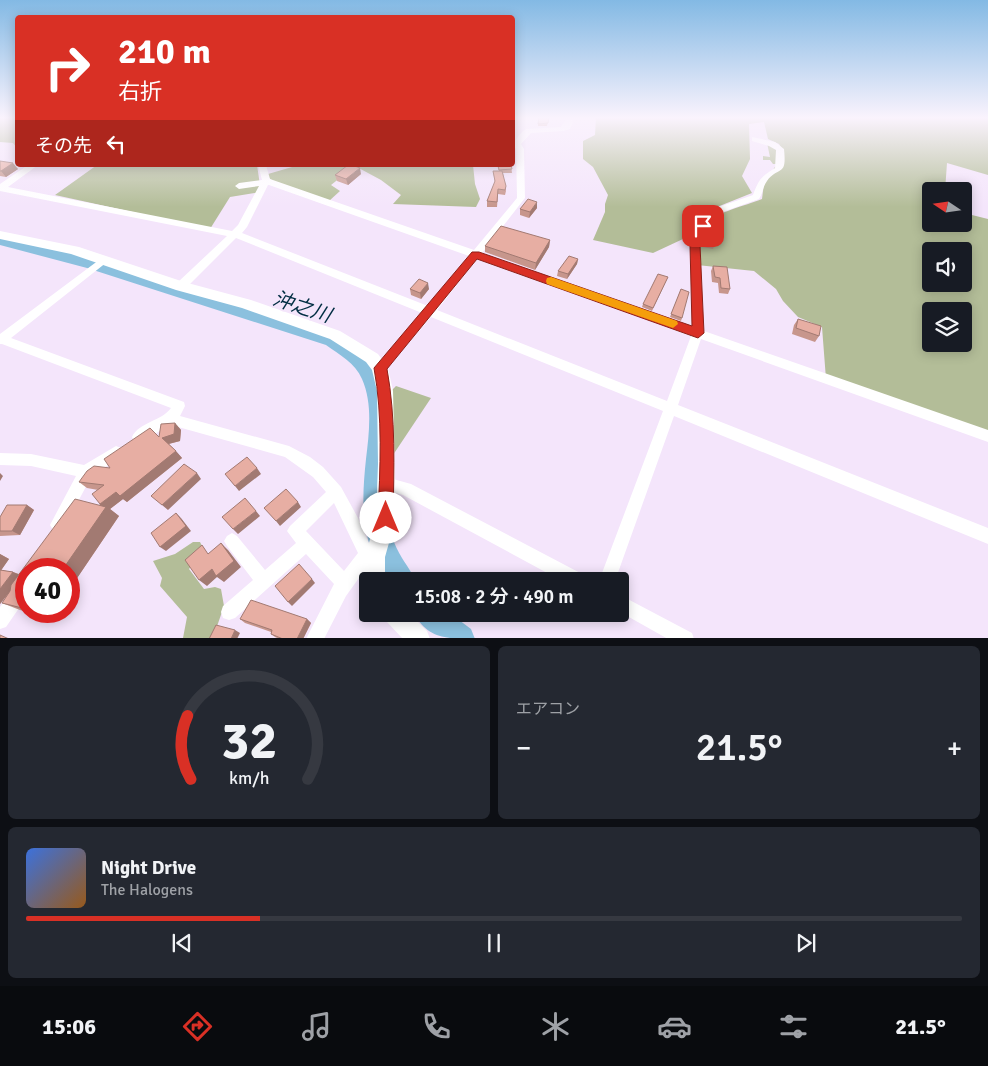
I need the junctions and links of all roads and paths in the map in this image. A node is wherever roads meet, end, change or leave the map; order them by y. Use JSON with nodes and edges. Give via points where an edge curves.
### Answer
{"nodes":[{"id":1,"x":776,"y":147,"type":"edge"},
{"id":2,"x":516,"y":148,"type":"edge"},
{"id":3,"x":31,"y":167,"type":"edge"},
{"id":4,"x":262,"y":167,"type":"edge"},
{"id":5,"x":265,"y":182,"type":"junction"},
{"id":6,"x":238,"y":186,"type":"dead end"},
{"id":7,"x":0,"y":188,"type":"edge"},
{"id":8,"x":236,"y":234,"type":"junction"},
{"id":9,"x":0,"y":235,"type":"edge"},
{"id":10,"x":475,"y":254,"type":"junction"},
{"id":11,"x":103,"y":260,"type":"junction"},
{"id":12,"x":181,"y":286,"type":"junction"},
{"id":13,"x":430,"y":311,"type":"junction"},
{"id":14,"x":698,"y":333,"type":"junction"},
{"id":15,"x":0,"y":339,"type":"edge"},
{"id":16,"x":380,"y":368,"type":"junction"},
{"id":17,"x":672,"y":410,"type":"junction"},
{"id":18,"x":171,"y":419,"type":"junction"},
{"id":19,"x":988,"y":436,"type":"edge"},
{"id":20,"x":0,"y":459,"type":"edge"},
{"id":21,"x":86,"y":472,"type":"junction"},
{"id":22,"x":386,"y":484,"type":"junction"},
{"id":23,"x":336,"y":492,"type":"junction"},
{"id":24,"x":988,"y":536,"type":"edge"},
{"id":25,"x":232,"y":541,"type":"dead end"},
{"id":26,"x":49,"y":542,"type":"edge"},
{"id":27,"x":306,"y":544,"type":"junction"},
{"id":28,"x":371,"y":556,"type":"junction"},
{"id":29,"x":374,"y":572,"type":"edge"},
{"id":30,"x":561,"y":572,"type":"edge"},
{"id":31,"x":610,"y":572,"type":"edge"},
{"id":32,"x":264,"y":580,"type":"junction"},
{"id":33,"x":345,"y":584,"type":"junction"},
{"id":34,"x":15,"y":601,"type":"edge"},
{"id":35,"x":629,"y":608,"type":"edge"},
{"id":36,"x":229,"y":612,"type":"dead end"},
{"id":37,"x":0,"y":622,"type":"edge"},
{"id":38,"x":404,"y":622,"type":"edge"},
{"id":39,"x":314,"y":638,"type":"edge"},
{"id":40,"x":419,"y":638,"type":"edge"},
{"id":41,"x":686,"y":638,"type":"edge"}],
"edges":[{"from":1,"to":14,"type":"street","via":[[780,149],[781,165],[763,180],[756,197],[710,213],[701,229],[695,245]]},
{"from":2,"to":10,"type":"street","via":[[521,198]]},
{"from":3,"to":7,"type":"street"},
{"from":4,"to":5,"type":"street"},
{"from":5,"to":6,"type":"street"},
{"from":5,"to":8,"type":"street"},
{"from":5,"to":10,"type":"street"},
{"from":7,"to":8,"type":"street"},
{"from":8,"to":12,"type":"street"},
{"from":8,"to":13,"type":"street"},
{"from":9,"to":11,"type":"street","via":[[36,241]]},
{"from":10,"to":13,"type":"street"},
{"from":10,"to":14,"type":"street"},
{"from":11,"to":12,"type":"street"},
{"from":11,"to":15,"type":"street"},
{"from":12,"to":16,"type":"street","via":[[246,304],[335,335],[372,358]]},
{"from":13,"to":16,"type":"street"},
{"from":13,"to":17,"type":"street"},
{"from":14,"to":17,"type":"street"},
{"from":14,"to":19,"type":"street"},
{"from":15,"to":18,"type":"street","via":[[179,406]]},
{"from":16,"to":22,"type":"street","via":[[385,391]]},
{"from":17,"to":24,"type":"street"},
{"from":17,"to":31,"type":"street"},
{"from":18,"to":21,"type":"street"},
{"from":18,"to":23,"type":"street","via":[[289,452],[321,473]]},
{"from":20,"to":21,"type":"street","via":[[31,460]]},
{"from":21,"to":26,"type":"street"},
{"from":22,"to":28,"type":"street","via":[[386,518]]},
{"from":22,"to":30,"type":"street","via":[[406,489]]},
{"from":23,"to":27,"type":"street","via":[[294,532]]},
{"from":23,"to":28,"type":"street"},
{"from":25,"to":32,"type":"street"},
{"from":27,"to":32,"type":"street"},
{"from":27,"to":33,"type":"street"},
{"from":28,"to":29,"type":"street"},
{"from":28,"to":33,"type":"street"},
{"from":32,"to":36,"type":"street"},
{"from":33,"to":39,"type":"street"},
{"from":34,"to":37,"type":"street"},
{"from":35,"to":41,"type":"street"},
{"from":38,"to":40,"type":"street"}]}
